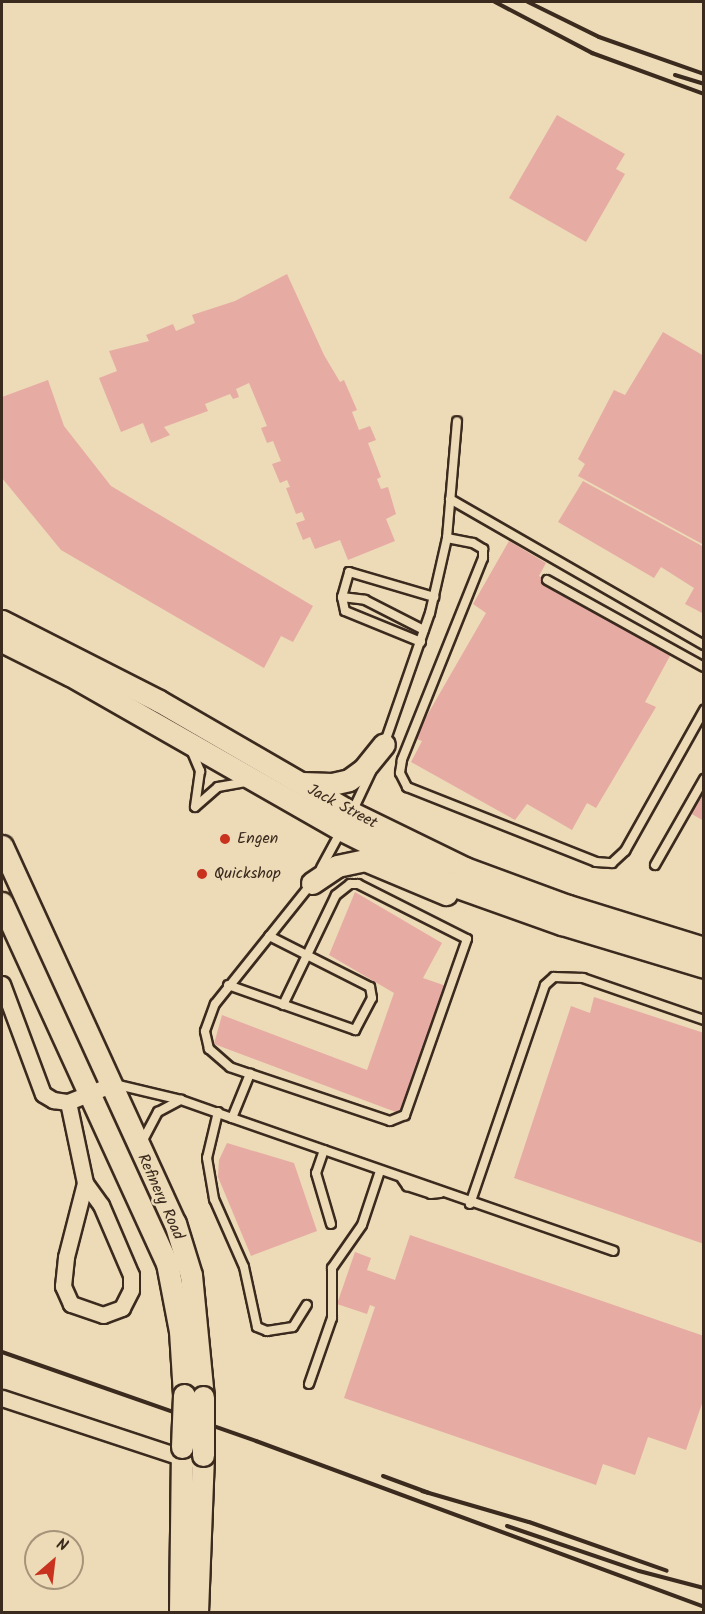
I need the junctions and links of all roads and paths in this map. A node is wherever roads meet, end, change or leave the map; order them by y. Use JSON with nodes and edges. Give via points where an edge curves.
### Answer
{"nodes":[{"id":1,"x":457,"y":421,"type":"dead end"},
{"id":2,"x":450,"y":499,"type":"junction"},
{"id":3,"x":447,"y":538,"type":"junction"},
{"id":4,"x":547,"y":580,"type":"dead end"},
{"id":5,"x":342,"y":597,"type":"junction"},
{"id":6,"x":434,"y":597,"type":"junction"},
{"id":7,"x":2,"y":621,"type":"edge"},
{"id":8,"x":424,"y":630,"type":"junction"},
{"id":9,"x":2,"y":641,"type":"edge"},
{"id":10,"x":421,"y":642,"type":"junction"},
{"id":11,"x":704,"y":645,"type":"edge"},
{"id":12,"x":11,"y":648,"type":"edge"},
{"id":13,"x":704,"y":667,"type":"edge"},
{"id":14,"x":704,"y":710,"type":"edge"},
{"id":15,"x":180,"y":737,"type":"junction"},
{"id":16,"x":384,"y":744,"type":"junction"},
{"id":17,"x":704,"y":779,"type":"edge"},
{"id":18,"x":298,"y":783,"type":"junction"},
{"id":19,"x":265,"y":785,"type":"junction"},
{"id":20,"x":347,"y":821,"type":"junction"},
{"id":21,"x":2,"y":846,"type":"edge"},
{"id":22,"x":655,"y":865,"type":"dead end"},
{"id":23,"x":312,"y":883,"type":"junction"},
{"id":24,"x":2,"y":903,"type":"edge"},
{"id":25,"x":503,"y":903,"type":"junction"},
{"id":26,"x":269,"y":936,"type":"junction"},
{"id":27,"x":704,"y":948,"type":"edge"},
{"id":28,"x":305,"y":954,"type":"junction"},
{"id":29,"x":704,"y":967,"type":"edge"},
{"id":30,"x":2,"y":984,"type":"edge"},
{"id":31,"x":228,"y":986,"type":"junction"},
{"id":32,"x":283,"y":1005,"type":"junction"},
{"id":33,"x":704,"y":1020,"type":"edge"},
{"id":34,"x":250,"y":1074,"type":"junction"},
{"id":35,"x":113,"y":1084,"type":"junction"},
{"id":36,"x":90,"y":1095,"type":"junction"},
{"id":37,"x":181,"y":1100,"type":"junction"},
{"id":38,"x":68,"y":1101,"type":"junction"},
{"id":39,"x":218,"y":1112,"type":"junction"},
{"id":40,"x":232,"y":1118,"type":"junction"},
{"id":41,"x":140,"y":1149,"type":"junction"},
{"id":42,"x":324,"y":1150,"type":"junction"},
{"id":43,"x":380,"y":1171,"type":"junction"},
{"id":44,"x":85,"y":1183,"type":"junction"},
{"id":45,"x":470,"y":1204,"type":"junction"},
{"id":46,"x":331,"y":1224,"type":"dead end"},
{"id":47,"x":613,"y":1251,"type":"dead end"},
{"id":48,"x":181,"y":1278,"type":"junction"},
{"id":49,"x":307,"y":1305,"type":"dead end"},
{"id":50,"x":309,"y":1384,"type":"dead end"},
{"id":51,"x":194,"y":1396,"type":"junction"},
{"id":52,"x":2,"y":1398,"type":"edge"},
{"id":53,"x":182,"y":1452,"type":"junction"},
{"id":54,"x":203,"y":1460,"type":"junction"},
{"id":55,"x":180,"y":1612,"type":"edge"},
{"id":56,"x":190,"y":1612,"type":"edge"},
{"id":57,"x":197,"y":1612,"type":"edge"}],
"edges":[{"from":1,"to":2,"type":"lane"},
{"from":2,"to":3,"type":"lane"},
{"from":2,"to":11,"type":"lane"},
{"from":3,"to":6,"type":"lane"},
{"from":3,"to":14,"type":"lane","via":[[473,543],[483,549],[483,558],[402,760],[399,773],[407,787],[596,862],[612,863],[625,851]]},
{"from":4,"to":13,"type":"lane"},
{"from":5,"to":6,"type":"lane","via":[[349,572]]},
{"from":5,"to":8,"type":"lane","via":[[365,600]]},
{"from":5,"to":10,"type":"lane","via":[[345,611]]},
{"from":6,"to":8,"type":"lane"},
{"from":7,"to":18,"type":"main road","name":"Jack Street","via":[[138,690]]},
{"from":8,"to":10,"type":"lane"},
{"from":9,"to":12,"type":"main road","name":"Jack Street"},
{"from":10,"to":16,"type":"lane"},
{"from":12,"to":15,"type":"main road","name":"Jack Street"},
{"from":15,"to":19,"type":"main road","name":"Jack Street"},
{"from":15,"to":19,"type":"lane","via":[[196,757],[200,771],[195,807],[228,783]]},
{"from":16,"to":18,"type":"main road","via":[[363,770],[348,780],[332,784]]},
{"from":16,"to":20,"type":"lane"},
{"from":17,"to":22,"type":"lane"},
{"from":18,"to":20,"type":"main road","name":"Jack Street"},
{"from":19,"to":20,"type":"main road","name":"Jack Street"},
{"from":20,"to":23,"type":"lane"},
{"from":20,"to":25,"type":"main road","name":"Jack Street","via":[[455,886]]},
{"from":20,"to":27,"type":"main road","name":"Jack Street","via":[[568,906]]},
{"from":21,"to":35,"type":"main road","name":"Refinery Road"},
{"from":23,"to":25,"type":"main road","via":[[337,866],[365,861],[438,892]]},
{"from":23,"to":26,"type":"lane"},
{"from":24,"to":36,"type":"main road","name":"Refinery Road"},
{"from":25,"to":29,"type":"main road","name":"Jack Street"},
{"from":26,"to":28,"type":"lane"},
{"from":26,"to":31,"type":"lane"},
{"from":28,"to":32,"type":"lane"},
{"from":28,"to":32,"type":"lane","via":[[370,987],[372,998],[355,1030]]},
{"from":28,"to":34,"type":"lane","via":[[336,895],[350,884],[467,939],[405,1115],[399,1121]]},
{"from":30,"to":38,"type":"street","via":[[44,1094],[53,1100]]},
{"from":31,"to":32,"type":"lane"},
{"from":31,"to":34,"type":"lane","via":[[208,1020],[206,1041],[224,1062]]},
{"from":33,"to":45,"type":"lane","via":[[583,978],[554,977],[545,985]]},
{"from":34,"to":40,"type":"lane"},
{"from":35,"to":36,"type":"street"},
{"from":35,"to":37,"type":"lane"},
{"from":35,"to":41,"type":"main road","name":"Refinery Road"},
{"from":36,"to":38,"type":"street"},
{"from":36,"to":48,"type":"main road","name":"Refinery Road"},
{"from":37,"to":39,"type":"lane"},
{"from":37,"to":41,"type":"lane","via":[[158,1112]]},
{"from":38,"to":44,"type":"street"},
{"from":39,"to":40,"type":"lane"},
{"from":39,"to":49,"type":"lane","via":[[207,1158],[214,1199],[244,1267],[257,1326],[267,1332],[293,1327]]},
{"from":40,"to":42,"type":"lane"},
{"from":41,"to":48,"type":"main road","name":"Refinery Road","via":[[175,1223]]},
{"from":42,"to":43,"type":"lane"},
{"from":42,"to":46,"type":"lane","via":[[316,1173]]},
{"from":43,"to":45,"type":"lane","via":[[402,1179],[407,1186]]},
{"from":43,"to":50,"type":"lane","via":[[362,1225],[332,1268],[332,1318]]},
{"from":44,"to":44,"type":"street","via":[[101,1205],[131,1275],[131,1290],[122,1308],[103,1315],[71,1304],[63,1286],[66,1257]]},
{"from":45,"to":47,"type":"lane"},
{"from":48,"to":51,"type":"main road","name":"Refinery Road","via":[[180,1331]]},
{"from":51,"to":53,"type":"main road","name":"Refinery Road","bridge":true},
{"from":51,"to":54,"type":"main road","name":"Refinery Road","bridge":true},
{"from":52,"to":53,"type":"street"},
{"from":53,"to":54,"type":"street"},
{"from":53,"to":55,"type":"main road","name":"Refinery Road"},
{"from":54,"to":57,"type":"main road","name":"Refinery Road"},
{"from":56,"to":57,"type":"street"}]}
